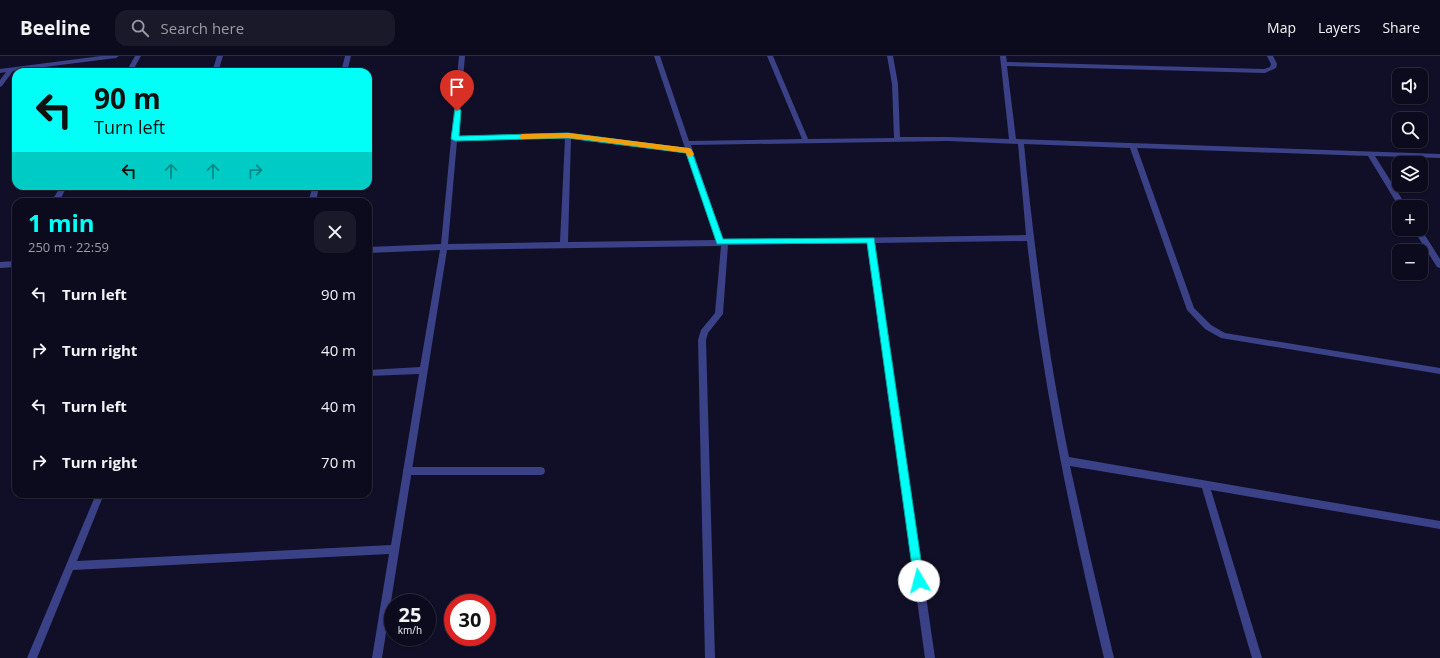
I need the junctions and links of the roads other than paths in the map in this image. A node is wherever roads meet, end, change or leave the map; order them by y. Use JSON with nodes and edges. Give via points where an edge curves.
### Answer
{"nodes":[{"id":1,"x":116,"y":56,"type":"edge"},
{"id":2,"x":138,"y":56,"type":"edge"},
{"id":3,"x":220,"y":56,"type":"edge"},
{"id":4,"x":348,"y":56,"type":"edge"},
{"id":5,"x":462,"y":56,"type":"edge"},
{"id":6,"x":657,"y":56,"type":"edge"},
{"id":7,"x":770,"y":56,"type":"edge"},
{"id":8,"x":890,"y":56,"type":"edge"},
{"id":9,"x":1003,"y":56,"type":"edge"},
{"id":10,"x":1270,"y":56,"type":"edge"},
{"id":11,"x":1004,"y":64,"type":"junction"},
{"id":12,"x":19,"y":68,"type":"edge"},
{"id":13,"x":131,"y":68,"type":"edge"},
{"id":14,"x":216,"y":68,"type":"edge"},
{"id":15,"x":345,"y":68,"type":"edge"},
{"id":16,"x":11,"y":69,"type":"joint"},
{"id":17,"x":0,"y":71,"type":"edge"},
{"id":18,"x":0,"y":85,"type":"edge"},
{"id":19,"x":568,"y":136,"type":"junction"},
{"id":20,"x":455,"y":139,"type":"junction"},
{"id":21,"x":896,"y":140,"type":"junction"},
{"id":22,"x":806,"y":141,"type":"junction"},
{"id":23,"x":1017,"y":142,"type":"junction"},
{"id":24,"x":686,"y":143,"type":"junction"},
{"id":25,"x":1133,"y":146,"type":"junction"},
{"id":26,"x":689,"y":151,"type":"junction"},
{"id":27,"x":1370,"y":154,"type":"junction"},
{"id":28,"x":1440,"y":156,"type":"edge"},
{"id":29,"x":1399,"y":200,"type":"edge"},
{"id":30,"x":1421,"y":236,"type":"edge"},
{"id":31,"x":1030,"y":238,"type":"junction"},
{"id":32,"x":871,"y":240,"type":"junction"},
{"id":33,"x":722,"y":242,"type":"junction"},
{"id":34,"x":564,"y":245,"type":"junction"},
{"id":35,"x":444,"y":247,"type":"junction"},
{"id":36,"x":372,"y":250,"type":"edge"},
{"id":37,"x":12,"y":264,"type":"edge"},
{"id":38,"x":0,"y":265,"type":"edge"},
{"id":39,"x":1440,"y":265,"type":"edge"},
{"id":40,"x":424,"y":370,"type":"junction"},
{"id":41,"x":1440,"y":372,"type":"edge"},
{"id":42,"x":372,"y":373,"type":"edge"},
{"id":43,"x":1066,"y":461,"type":"junction"},
{"id":44,"x":407,"y":471,"type":"junction"},
{"id":45,"x":541,"y":471,"type":"dead end"},
{"id":46,"x":1205,"y":485,"type":"junction"},
{"id":47,"x":98,"y":498,"type":"edge"},
{"id":48,"x":1440,"y":525,"type":"edge"},
{"id":49,"x":395,"y":549,"type":"junction"},
{"id":50,"x":70,"y":566,"type":"junction"},
{"id":51,"x":32,"y":658,"type":"edge"},
{"id":52,"x":377,"y":658,"type":"edge"},
{"id":53,"x":710,"y":658,"type":"edge"},
{"id":54,"x":930,"y":658,"type":"edge"},
{"id":55,"x":1109,"y":658,"type":"edge"},
{"id":56,"x":1257,"y":658,"type":"edge"}],
"edges":[{"from":1,"to":12,"type":"street"},
{"from":2,"to":13,"type":"street"},
{"from":3,"to":14,"type":"street"},
{"from":4,"to":15,"type":"street"},
{"from":5,"to":20,"type":"street"},
{"from":6,"to":24,"type":"street"},
{"from":7,"to":22,"type":"street"},
{"from":8,"to":21,"type":"street","via":[[895,84]]},
{"from":9,"to":11,"type":"street"},
{"from":10,"to":11,"type":"street","via":[[1273,68],[1265,71]]},
{"from":11,"to":23,"type":"street"},
{"from":16,"to":17,"type":"street"},
{"from":16,"to":18,"type":"street"},
{"from":19,"to":20,"type":"street"},
{"from":19,"to":26,"type":"street"},
{"from":19,"to":34,"type":"street"},
{"from":20,"to":35,"type":"street"},
{"from":21,"to":22,"type":"street"},
{"from":21,"to":23,"type":"street"},
{"from":22,"to":24,"type":"street"},
{"from":23,"to":25,"type":"street"},
{"from":23,"to":31,"type":"street"},
{"from":24,"to":26,"type":"street"},
{"from":25,"to":27,"type":"street"},
{"from":25,"to":41,"type":"street","via":[[1191,310],[1208,327],[1224,336]]},
{"from":26,"to":33,"type":"street"},
{"from":27,"to":28,"type":"street"},
{"from":27,"to":29,"type":"street"},
{"from":30,"to":39,"type":"street"},
{"from":31,"to":32,"type":"street"},
{"from":31,"to":43,"type":"street","via":[[1051,384]]},
{"from":32,"to":33,"type":"street"},
{"from":32,"to":54,"type":"street"},
{"from":33,"to":34,"type":"street"},
{"from":33,"to":53,"type":"street","via":[[719,314],[704,332],[702,340]]},
{"from":34,"to":35,"type":"street"},
{"from":35,"to":36,"type":"street"},
{"from":35,"to":40,"type":"street"},
{"from":37,"to":38,"type":"street"},
{"from":40,"to":42,"type":"street"},
{"from":40,"to":44,"type":"street"},
{"from":43,"to":46,"type":"street"},
{"from":43,"to":55,"type":"street"},
{"from":44,"to":45,"type":"street"},
{"from":44,"to":49,"type":"street"},
{"from":46,"to":48,"type":"street"},
{"from":46,"to":56,"type":"street"},
{"from":47,"to":50,"type":"street"},
{"from":49,"to":50,"type":"street"},
{"from":49,"to":52,"type":"street"},
{"from":50,"to":51,"type":"street"}]}
